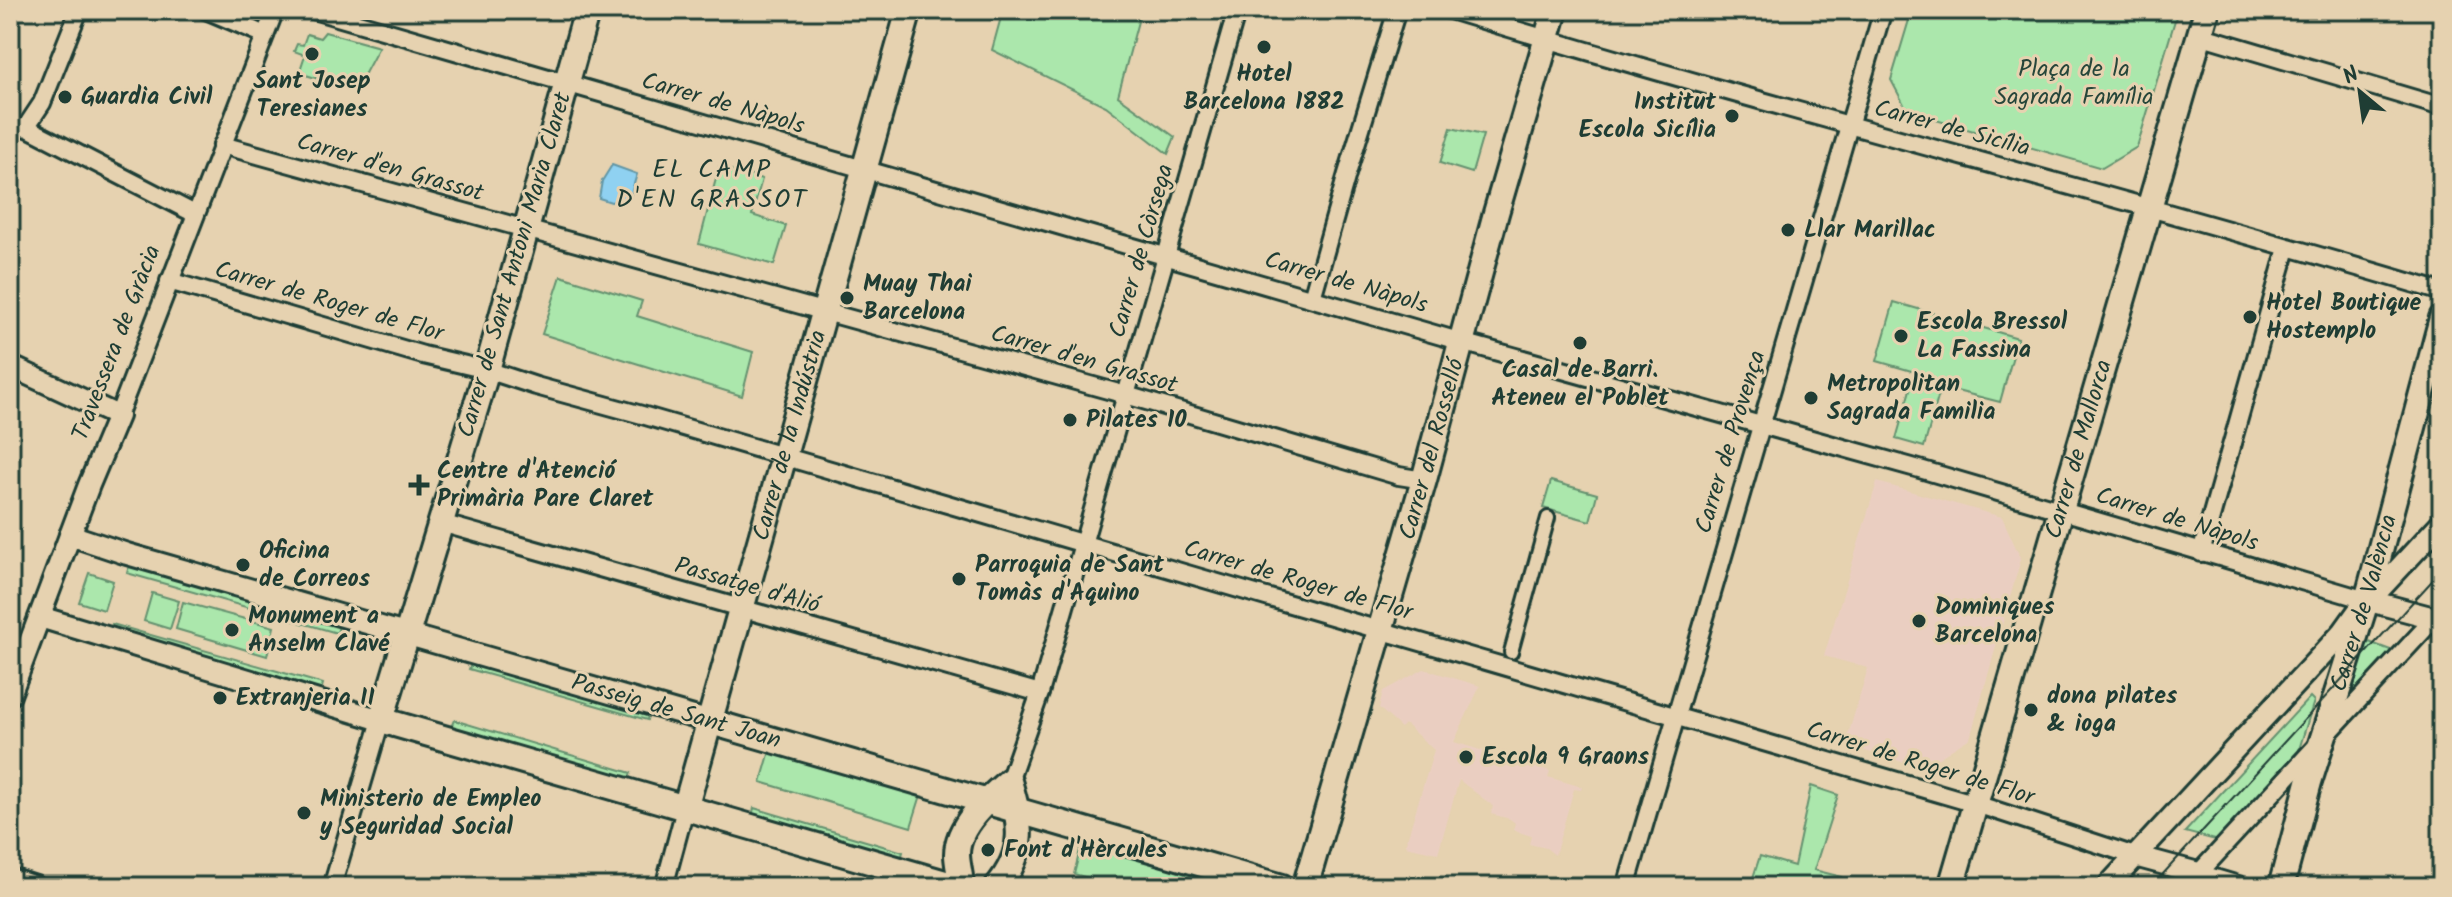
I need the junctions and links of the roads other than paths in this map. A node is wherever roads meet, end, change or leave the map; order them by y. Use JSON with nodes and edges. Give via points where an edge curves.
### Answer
{"nodes":[{"id":1,"x":79,"y":10,"type":"edge"},
{"id":2,"x":206,"y":10,"type":"edge"},
{"id":3,"x":275,"y":10,"type":"edge"},
{"id":4,"x":313,"y":10,"type":"edge"},
{"id":5,"x":587,"y":10,"type":"edge"},
{"id":6,"x":909,"y":10,"type":"edge"},
{"id":7,"x":1237,"y":10,"type":"edge"},
{"id":8,"x":1397,"y":10,"type":"edge"},
{"id":9,"x":1450,"y":10,"type":"edge"},
{"id":10,"x":1555,"y":10,"type":"edge"},
{"id":11,"x":1883,"y":10,"type":"edge"},
{"id":12,"x":2207,"y":10,"type":"edge"},
{"id":13,"x":1493,"y":16,"type":"edge"},
{"id":14,"x":265,"y":35,"type":"junction"},
{"id":15,"x":2199,"y":35,"type":"junction"},
{"id":16,"x":1547,"y":38,"type":"junction"},
{"id":17,"x":566,"y":83,"type":"junction"},
{"id":18,"x":2442,"y":107,"type":"edge"},
{"id":19,"x":1850,"y":126,"type":"junction"},
{"id":20,"x":18,"y":128,"type":"edge"},
{"id":21,"x":222,"y":145,"type":"junction"},
{"id":22,"x":864,"y":169,"type":"junction"},
{"id":23,"x":2149,"y":207,"type":"junction"},
{"id":24,"x":195,"y":214,"type":"junction"},
{"id":25,"x":526,"y":231,"type":"junction"},
{"id":26,"x":2287,"y":248,"type":"junction"},
{"id":27,"x":1166,"y":257,"type":"junction"},
{"id":28,"x":169,"y":281,"type":"junction"},
{"id":29,"x":2442,"y":292,"type":"edge"},
{"id":30,"x":1312,"y":298,"type":"junction"},
{"id":31,"x":823,"y":313,"type":"junction"},
{"id":32,"x":2442,"y":318,"type":"edge"},
{"id":33,"x":1462,"y":342,"type":"junction"},
{"id":34,"x":10,"y":366,"type":"edge"},
{"id":35,"x":487,"y":370,"type":"junction"},
{"id":36,"x":1126,"y":395,"type":"junction"},
{"id":37,"x":118,"y":416,"type":"junction"},
{"id":38,"x":1762,"y":424,"type":"junction"},
{"id":39,"x":783,"y":456,"type":"junction"},
{"id":40,"x":1424,"y":480,"type":"junction"},
{"id":41,"x":2061,"y":510,"type":"junction"},
{"id":42,"x":1548,"y":518,"type":"dead end"},
{"id":43,"x":2442,"y":522,"type":"edge"},
{"id":44,"x":441,"y":523,"type":"junction"},
{"id":45,"x":70,"y":535,"type":"junction"},
{"id":46,"x":1083,"y":544,"type":"junction"},
{"id":47,"x":2201,"y":553,"type":"junction"},
{"id":48,"x":2366,"y":600,"type":"junction"},
{"id":49,"x":742,"y":609,"type":"junction"},
{"id":50,"x":2439,"y":616,"type":"edge"},
{"id":51,"x":40,"y":617,"type":"junction"},
{"id":52,"x":1379,"y":630,"type":"junction"},
{"id":53,"x":408,"y":633,"type":"junction"},
{"id":54,"x":1511,"y":652,"type":"dead end"},
{"id":55,"x":1040,"y":693,"type":"junction"},
{"id":56,"x":10,"y":695,"type":"edge"},
{"id":57,"x":1676,"y":717,"type":"junction"},
{"id":58,"x":381,"y":720,"type":"junction"},
{"id":59,"x":711,"y":722,"type":"junction"},
{"id":60,"x":2322,"y":740,"type":"junction"},
{"id":61,"x":1009,"y":781,"type":"junction"},
{"id":62,"x":985,"y":801,"type":"junction"},
{"id":63,"x":1976,"y":804,"type":"junction"},
{"id":64,"x":685,"y":809,"type":"junction"},
{"id":65,"x":1017,"y":810,"type":"junction"},
{"id":66,"x":2135,"y":856,"type":"junction"},
{"id":67,"x":10,"y":879,"type":"edge"},
{"id":68,"x":2192,"y":880,"type":"edge"},
{"id":69,"x":35,"y":887,"type":"edge"},
{"id":70,"x":332,"y":887,"type":"edge"},
{"id":71,"x":664,"y":887,"type":"edge"},
{"id":72,"x":960,"y":887,"type":"edge"},
{"id":73,"x":997,"y":887,"type":"edge"},
{"id":74,"x":1282,"y":887,"type":"edge"},
{"id":75,"x":1305,"y":887,"type":"edge"},
{"id":76,"x":1626,"y":887,"type":"edge"},
{"id":77,"x":1951,"y":887,"type":"edge"},
{"id":78,"x":2107,"y":887,"type":"edge"},
{"id":79,"x":2245,"y":887,"type":"edge"},
{"id":80,"x":2281,"y":887,"type":"edge"}],
"edges":[{"from":1,"to":20,"type":"street","via":[[42,103]]},
{"from":2,"to":14,"type":"street"},
{"from":3,"to":14,"type":"street","name":"Travessera de Gràcia"},
{"from":4,"to":17,"type":"street","name":"Carrer de Nàpols"},
{"from":5,"to":17,"type":"main road","name":"Carrer de Sant Antoni Maria Claret"},
{"from":6,"to":22,"type":"main road","name":"Carrer de la Indústria"},
{"from":7,"to":27,"type":"street","name":"Carrer de Còrsega"},
{"from":8,"to":30,"type":"street"},
{"from":9,"to":13,"type":"street","name":"Carrer de Sicília"},
{"from":10,"to":16,"type":"main road","name":"Carrer del Rosselló"},
{"from":11,"to":19,"type":"street","name":"Carrer de Provença"},
{"from":12,"to":15,"type":"main road","name":"Carrer de Mallorca"},
{"from":13,"to":16,"type":"street","name":"Carrer de Sicília"},
{"from":14,"to":21,"type":"street","name":"Travessera de Gràcia"},
{"from":15,"to":18,"type":"street"},
{"from":15,"to":23,"type":"main road","name":"Carrer de Mallorca"},
{"from":16,"to":19,"type":"street","name":"Carrer de Sicília"},
{"from":16,"to":33,"type":"main road","name":"Carrer del Rosselló"},
{"from":17,"to":22,"type":"street","name":"Carrer de Nàpols"},
{"from":17,"to":25,"type":"main road","name":"Carrer de Sant Antoni Maria Claret"},
{"from":19,"to":23,"type":"street","name":"Carrer de Sicília"},
{"from":19,"to":38,"type":"street","name":"Carrer de Provença"},
{"from":20,"to":24,"type":"street"},
{"from":21,"to":24,"type":"street","name":"Travessera de Gràcia"},
{"from":21,"to":25,"type":"street","name":"Carrer d'en Grassot"},
{"from":22,"to":27,"type":"street","name":"Carrer de Nàpols"},
{"from":22,"to":31,"type":"main road","name":"Carrer de la Indústria"},
{"from":23,"to":26,"type":"street","name":"Carrer de Sicília"},
{"from":23,"to":41,"type":"main road","name":"Carrer de Mallorca"},
{"from":24,"to":28,"type":"street","name":"Travessera de Gràcia"},
{"from":25,"to":31,"type":"street","name":"Carrer d'en Grassot"},
{"from":25,"to":35,"type":"main road","name":"Carrer de Sant Antoni Maria Claret"},
{"from":26,"to":29,"type":"street","name":"Carrer de Sicília"},
{"from":26,"to":47,"type":"street"},
{"from":27,"to":30,"type":"street","name":"Carrer de Nàpols"},
{"from":27,"to":36,"type":"street","name":"Carrer de Còrsega"},
{"from":28,"to":35,"type":"street","name":"Carrer de Roger de Flor"},
{"from":28,"to":37,"type":"street","name":"Travessera de Gràcia"},
{"from":30,"to":33,"type":"street","name":"Carrer de Nàpols"},
{"from":31,"to":36,"type":"street","name":"Carrer d'en Grassot"},
{"from":31,"to":39,"type":"main road","name":"Carrer de la Indústria"},
{"from":32,"to":48,"type":"main road","name":"Carrer de València"},
{"from":33,"to":38,"type":"street","name":"Carrer de Nàpols"},
{"from":33,"to":40,"type":"main road","name":"Carrer del Rosselló"},
{"from":34,"to":37,"type":"street"},
{"from":35,"to":39,"type":"street","name":"Carrer de Roger de Flor"},
{"from":35,"to":44,"type":"main road","name":"Carrer de Sant Antoni Maria Claret"},
{"from":36,"to":40,"type":"street","name":"Carrer d'en Grassot"},
{"from":36,"to":46,"type":"street","name":"Carrer de Còrsega"},
{"from":37,"to":45,"type":"street","name":"Travessera de Gràcia"},
{"from":38,"to":41,"type":"street","name":"Carrer de Nàpols"},
{"from":38,"to":57,"type":"street","name":"Carrer de Provença"},
{"from":39,"to":46,"type":"street","name":"Carrer de Roger de Flor"},
{"from":39,"to":49,"type":"main road","name":"Carrer de la Indústria"},
{"from":40,"to":52,"type":"main road","name":"Carrer del Rosselló"},
{"from":41,"to":47,"type":"street","name":"Carrer de Nàpols"},
{"from":41,"to":63,"type":"main road","name":"Carrer de Mallorca"},
{"from":42,"to":54,"type":"street"},
{"from":43,"to":48,"type":"street"},
{"from":44,"to":49,"type":"street","name":"Passatge d'Alió"},
{"from":44,"to":53,"type":"main road","name":"Carrer de Sant Antoni Maria Claret"},
{"from":45,"to":51,"type":"street","name":"Travessera de Gràcia"},
{"from":45,"to":53,"type":"street","name":"Passeig de Sant Joan"},
{"from":46,"to":52,"type":"street","name":"Carrer de Roger de Flor"},
{"from":46,"to":55,"type":"street","name":"Carrer de Còrsega"},
{"from":47,"to":48,"type":"street","name":"Carrer de Nàpols"},
{"from":48,"to":50,"type":"street"},
{"from":48,"to":60,"type":"main road","name":"Carrer de València"},
{"from":48,"to":66,"type":"street","via":[[2343,632]]},
{"from":49,"to":55,"type":"street","name":"Passatge d'Alió"},
{"from":49,"to":59,"type":"main road","name":"Carrer de la Indústria"},
{"from":50,"to":60,"type":"street"},
{"from":51,"to":56,"type":"street","name":"Travessera de Gràcia"},
{"from":51,"to":58,"type":"street"},
{"from":52,"to":57,"type":"street","name":"Carrer de Roger de Flor"},
{"from":52,"to":75,"type":"main road","name":"Carrer del Rosselló"},
{"from":53,"to":58,"type":"main road","name":"Carrer de Sant Antoni Maria Claret"},
{"from":53,"to":59,"type":"street","name":"Passeig de Sant Joan"},
{"from":55,"to":61,"type":"street","name":"Carrer de Còrsega"},
{"from":57,"to":63,"type":"street","name":"Carrer de Roger de Flor"},
{"from":57,"to":76,"type":"street","name":"Carrer de Provença"},
{"from":58,"to":64,"type":"main road"},
{"from":58,"to":70,"type":"street","name":"Carrer de Sant Antoni Maria Claret"},
{"from":59,"to":62,"type":"main road","name":"Passeig de Sant Joan"},
{"from":59,"to":64,"type":"main road","name":"Carrer de la Indústria"},
{"from":60,"to":68,"type":"street"},
{"from":60,"to":80,"type":"main road","name":"Carrer de València"},
{"from":61,"to":62,"type":"main road"},
{"from":61,"to":65,"type":"main road"},
{"from":62,"to":65,"type":"main road","name":"Passeig de Sant Joan"},
{"from":62,"to":72,"type":"main road","via":[[959,841]]},
{"from":63,"to":66,"type":"street","name":"Carrer de Roger de Flor"},
{"from":63,"to":77,"type":"main road","name":"Carrer de Mallorca"},
{"from":64,"to":71,"type":"street"},
{"from":64,"to":72,"type":"main road"},
{"from":65,"to":73,"type":"main road","via":[[1015,859]]},
{"from":65,"to":74,"type":"main road","name":"Passeig de Sant Joan"},
{"from":66,"to":68,"type":"street"},
{"from":66,"to":78,"type":"street"},
{"from":67,"to":69,"type":"street"},
{"from":68,"to":79,"type":"street"}]}
